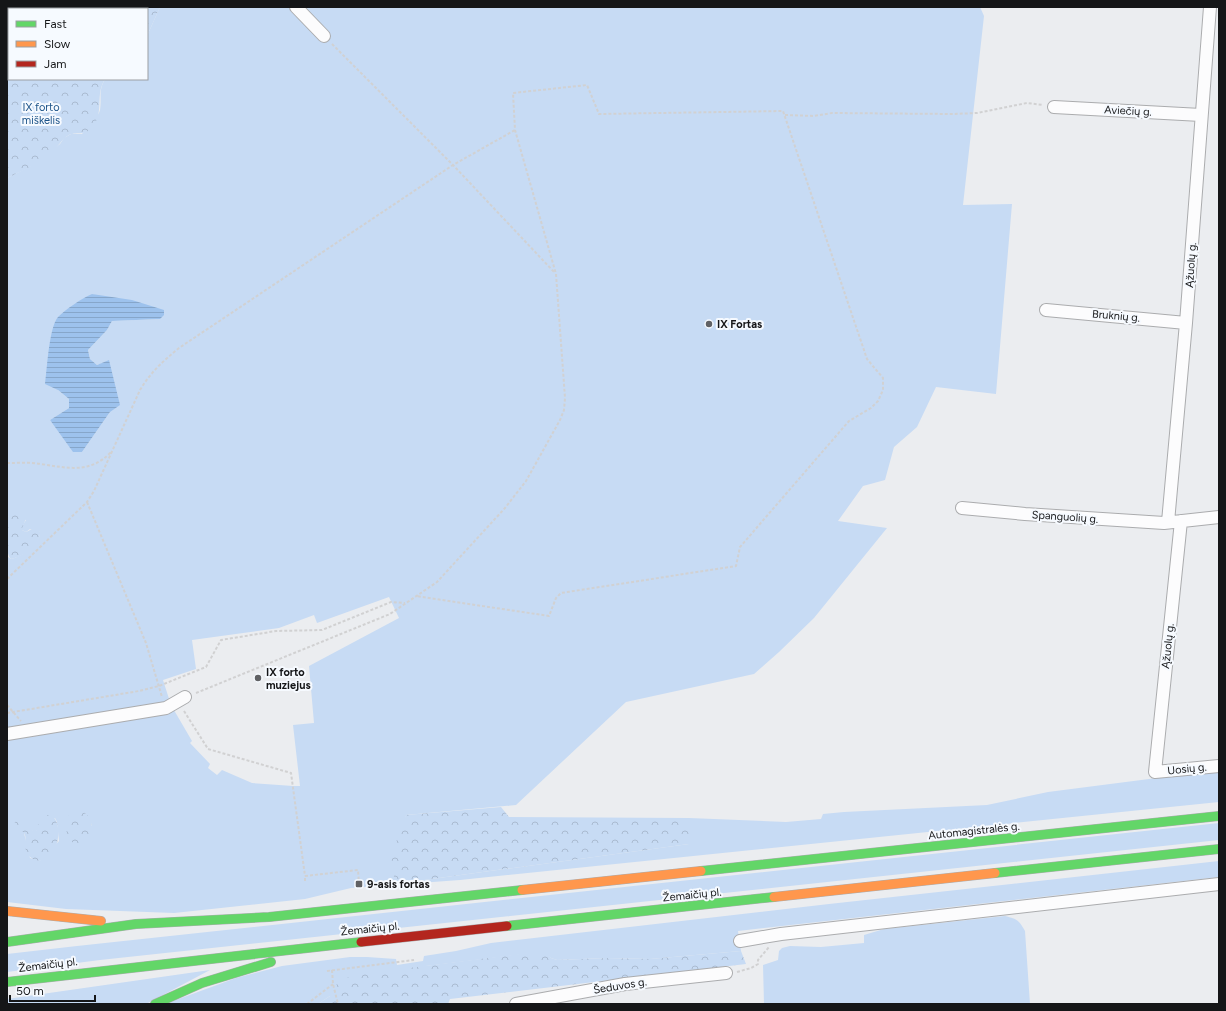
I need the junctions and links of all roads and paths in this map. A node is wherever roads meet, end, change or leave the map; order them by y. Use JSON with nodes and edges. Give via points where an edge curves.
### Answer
{"nodes":[{"id":1,"x":296,"y":7,"type":"edge"},
{"id":2,"x":1210,"y":7,"type":"edge"},
{"id":3,"x":324,"y":36,"type":"joint"},
{"id":4,"x":1054,"y":107,"type":"joint"},
{"id":5,"x":785,"y":115,"type":"junction"},
{"id":6,"x":1202,"y":115,"type":"junction"},
{"id":7,"x":516,"y":130,"type":"junction"},
{"id":8,"x":453,"y":165,"type":"junction"},
{"id":9,"x":556,"y":274,"type":"junction"},
{"id":10,"x":1046,"y":310,"type":"dead end"},
{"id":11,"x":1186,"y":323,"type":"junction"},
{"id":12,"x":113,"y":449,"type":"junction"},
{"id":13,"x":7,"y":463,"type":"edge"},
{"id":14,"x":87,"y":502,"type":"junction"},
{"id":15,"x":962,"y":508,"type":"dead end"},
{"id":16,"x":1219,"y":517,"type":"edge"},
{"id":17,"x":1181,"y":521,"type":"junction"},
{"id":18,"x":1168,"y":522,"type":"junction"},
{"id":19,"x":7,"y":579,"type":"edge"},
{"id":20,"x":416,"y":596,"type":"junction"},
{"id":21,"x":406,"y":603,"type":"junction"},
{"id":22,"x":159,"y":686,"type":"junction"},
{"id":23,"x":182,"y":699,"type":"junction"},
{"id":24,"x":7,"y":705,"type":"edge"},
{"id":25,"x":13,"y":712,"type":"junction"},
{"id":26,"x":7,"y":713,"type":"edge"},
{"id":27,"x":29,"y":730,"type":"junction"},
{"id":28,"x":7,"y":734,"type":"edge"},
{"id":29,"x":1219,"y":766,"type":"edge"},
{"id":30,"x":1155,"y":772,"type":"joint"},
{"id":31,"x":1219,"y":816,"type":"edge"},
{"id":32,"x":1219,"y":849,"type":"edge"},
{"id":33,"x":732,"y":869,"type":"joint"},
{"id":34,"x":305,"y":876,"type":"junction"},
{"id":35,"x":306,"y":881,"type":"dead end"},
{"id":36,"x":359,"y":884,"type":"dead end"},
{"id":37,"x":1219,"y":884,"type":"edge"},
{"id":38,"x":7,"y":911,"type":"edge"},
{"id":39,"x":136,"y":924,"type":"junction"},
{"id":40,"x":740,"y":941,"type":"dead end"},
{"id":41,"x":7,"y":942,"type":"edge"},
{"id":42,"x":323,"y":947,"type":"junction"},
{"id":43,"x":414,"y":960,"type":"dead end"},
{"id":44,"x":758,"y":960,"type":"dead end"},
{"id":45,"x":332,"y":970,"type":"junction"},
{"id":46,"x":327,"y":971,"type":"dead end"},
{"id":47,"x":726,"y":973,"type":"joint"},
{"id":48,"x":7,"y":982,"type":"edge"},
{"id":49,"x":333,"y":984,"type":"junction"},
{"id":50,"x":155,"y":1004,"type":"edge"},
{"id":51,"x":307,"y":1004,"type":"edge"},
{"id":52,"x":338,"y":1004,"type":"edge"},
{"id":53,"x":516,"y":1004,"type":"edge"}],
"edges":[{"from":1,"to":3,"type":"street"},
{"from":2,"to":6,"type":"street","name":"Ąžuolų g."},
{"from":3,"to":8,"type":"path"},
{"from":4,"to":5,"type":"path","via":[[1027,103],[959,114]]},
{"from":4,"to":6,"type":"street","name":"Aviečių g."},
{"from":5,"to":7,"type":"path","via":[[783,111],[599,114],[587,86],[513,93]]},
{"from":5,"to":20,"type":"path","via":[[867,360],[883,378],[883,390],[878,402],[849,421],[740,547],[736,566],[561,593],[548,616]]},
{"from":6,"to":11,"type":"street","name":"Ąžuolų g."},
{"from":7,"to":8,"type":"path"},
{"from":7,"to":9,"type":"path"},
{"from":8,"to":9,"type":"path"},
{"from":8,"to":12,"type":"path","via":[[179,348],[159,364],[140,390]]},
{"from":9,"to":20,"type":"path","via":[[565,386],[564,410],[560,420],[526,481],[504,508],[437,582]]},
{"from":10,"to":11,"type":"street","name":"Bruknių g."},
{"from":11,"to":18,"type":"street","name":"Ąžuolų g."},
{"from":12,"to":13,"type":"path","via":[[101,461],[79,468]]},
{"from":12,"to":14,"type":"path"},
{"from":14,"to":19,"type":"path"},
{"from":14,"to":22,"type":"path","via":[[146,643]]},
{"from":15,"to":18,"type":"street","name":"Spanguolių g."},
{"from":16,"to":17,"type":"street","name":"Spanguolių g."},
{"from":17,"to":18,"type":"street","name":"Spanguolių g."},
{"from":17,"to":30,"type":"street","name":"Ąžuolų g."},
{"from":20,"to":21,"type":"path"},
{"from":21,"to":22,"type":"path","via":[[391,602],[322,630],[276,631],[221,640],[206,667]]},
{"from":21,"to":23,"type":"path","via":[[390,614]]},
{"from":22,"to":25,"type":"path"},
{"from":23,"to":27,"type":"street","via":[[166,708]]},
{"from":23,"to":34,"type":"path","via":[[208,749],[292,773]]},
{"from":24,"to":25,"type":"path"},
{"from":25,"to":26,"type":"path"},
{"from":25,"to":27,"type":"path"},
{"from":27,"to":28,"type":"street"},
{"from":29,"to":30,"type":"street","name":"Uosių g."},
{"from":31,"to":33,"type":"highway","name":"Automagistralės g."},
{"from":32,"to":42,"type":"highway","name":"Žemaičių pl."},
{"from":33,"to":39,"type":"highway","name":"Žemaičių pl.","via":[[664,874],[269,917]]},
{"from":34,"to":35,"type":"path"},
{"from":34,"to":36,"type":"path","via":[[358,870]]},
{"from":37,"to":40,"type":"street","via":[[789,933]]},
{"from":38,"to":39,"type":"highway"},
{"from":39,"to":41,"type":"highway","name":"Žemaičių pl."},
{"from":42,"to":48,"type":"highway","name":"Žemaičių pl."},
{"from":42,"to":50,"type":"highway","via":[[202,983]]},
{"from":43,"to":45,"type":"path"},
{"from":44,"to":47,"type":"path","via":[[758,964],[751,968]]},
{"from":45,"to":46,"type":"path"},
{"from":45,"to":49,"type":"path"},
{"from":47,"to":53,"type":"street","name":"Šeduvos g.","via":[[625,984]]},
{"from":49,"to":51,"type":"path"},
{"from":49,"to":52,"type":"path"}]}
